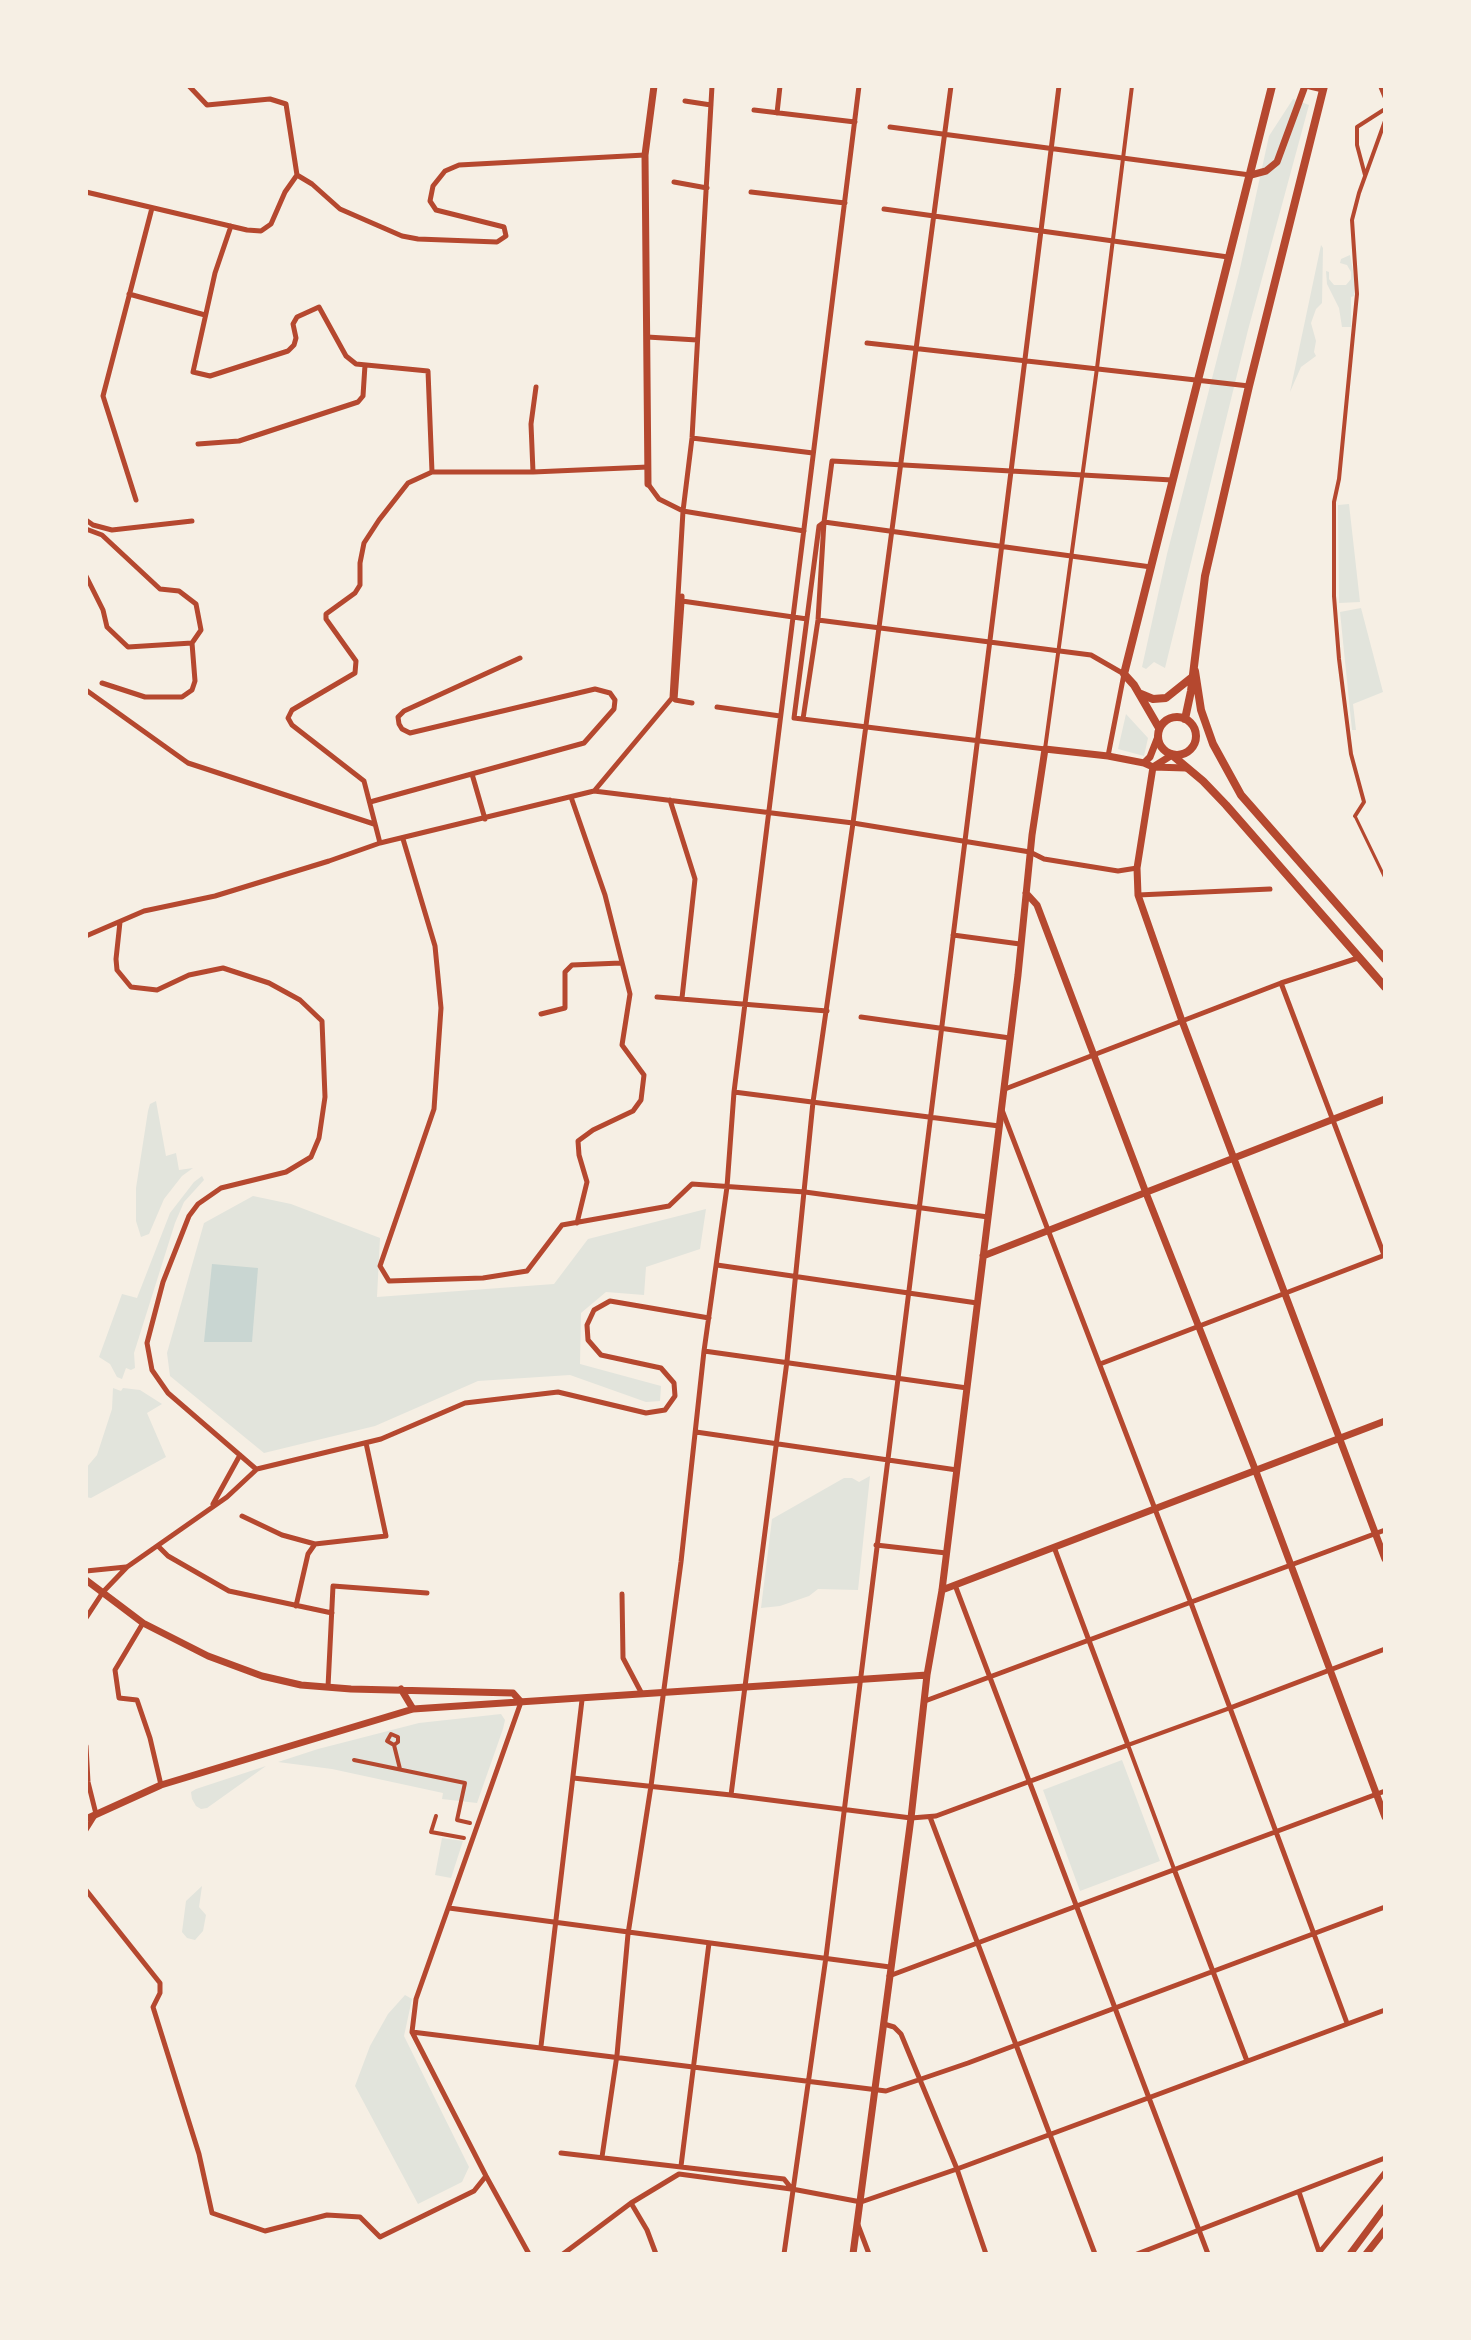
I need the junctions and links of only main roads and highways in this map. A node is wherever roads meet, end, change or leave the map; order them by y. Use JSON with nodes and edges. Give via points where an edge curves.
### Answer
{"nodes":[{"id":1,"x":1272,"y":86,"type":"edge"},
{"id":2,"x":1323,"y":87,"type":"edge"},
{"id":3,"x":1194,"y":664,"type":"junction"},
{"id":4,"x":1191,"y":678,"type":"junction"},
{"id":5,"x":1140,"y":694,"type":"junction"},
{"id":6,"x":1185,"y":719,"type":"junction"},
{"id":7,"x":1159,"y":728,"type":"junction"},
{"id":8,"x":1195,"y":742,"type":"junction"},
{"id":9,"x":1213,"y":744,"type":"junction"},
{"id":10,"x":1172,"y":755,"type":"junction"},
{"id":11,"x":1385,"y":959,"type":"edge"},
{"id":12,"x":1385,"y":987,"type":"edge"}],
"edges":[{"from":1,"to":5,"type":"main road","via":[[1124,674]]},
{"from":2,"to":3,"type":"main road","via":[[1201,594]]},
{"from":3,"to":4,"type":"main road"},
{"from":3,"to":9,"type":"main road"},
{"from":4,"to":5,"type":"main road","via":[[1166,698]]},
{"from":4,"to":6,"type":"main road"},
{"from":5,"to":7,"type":"main road"},
{"from":6,"to":7,"type":"main road","via":[[1167,719]]},
{"from":6,"to":8,"type":"main road","via":[[1193,726]]},
{"from":7,"to":10,"type":"main road","via":[[1157,739]]},
{"from":8,"to":9,"type":"main road"},
{"from":8,"to":10,"type":"main road","via":[[1189,751]]},
{"from":9,"to":11,"type":"main road","via":[[1241,795]]},
{"from":10,"to":12,"type":"main road","via":[[1226,805]]}]}
